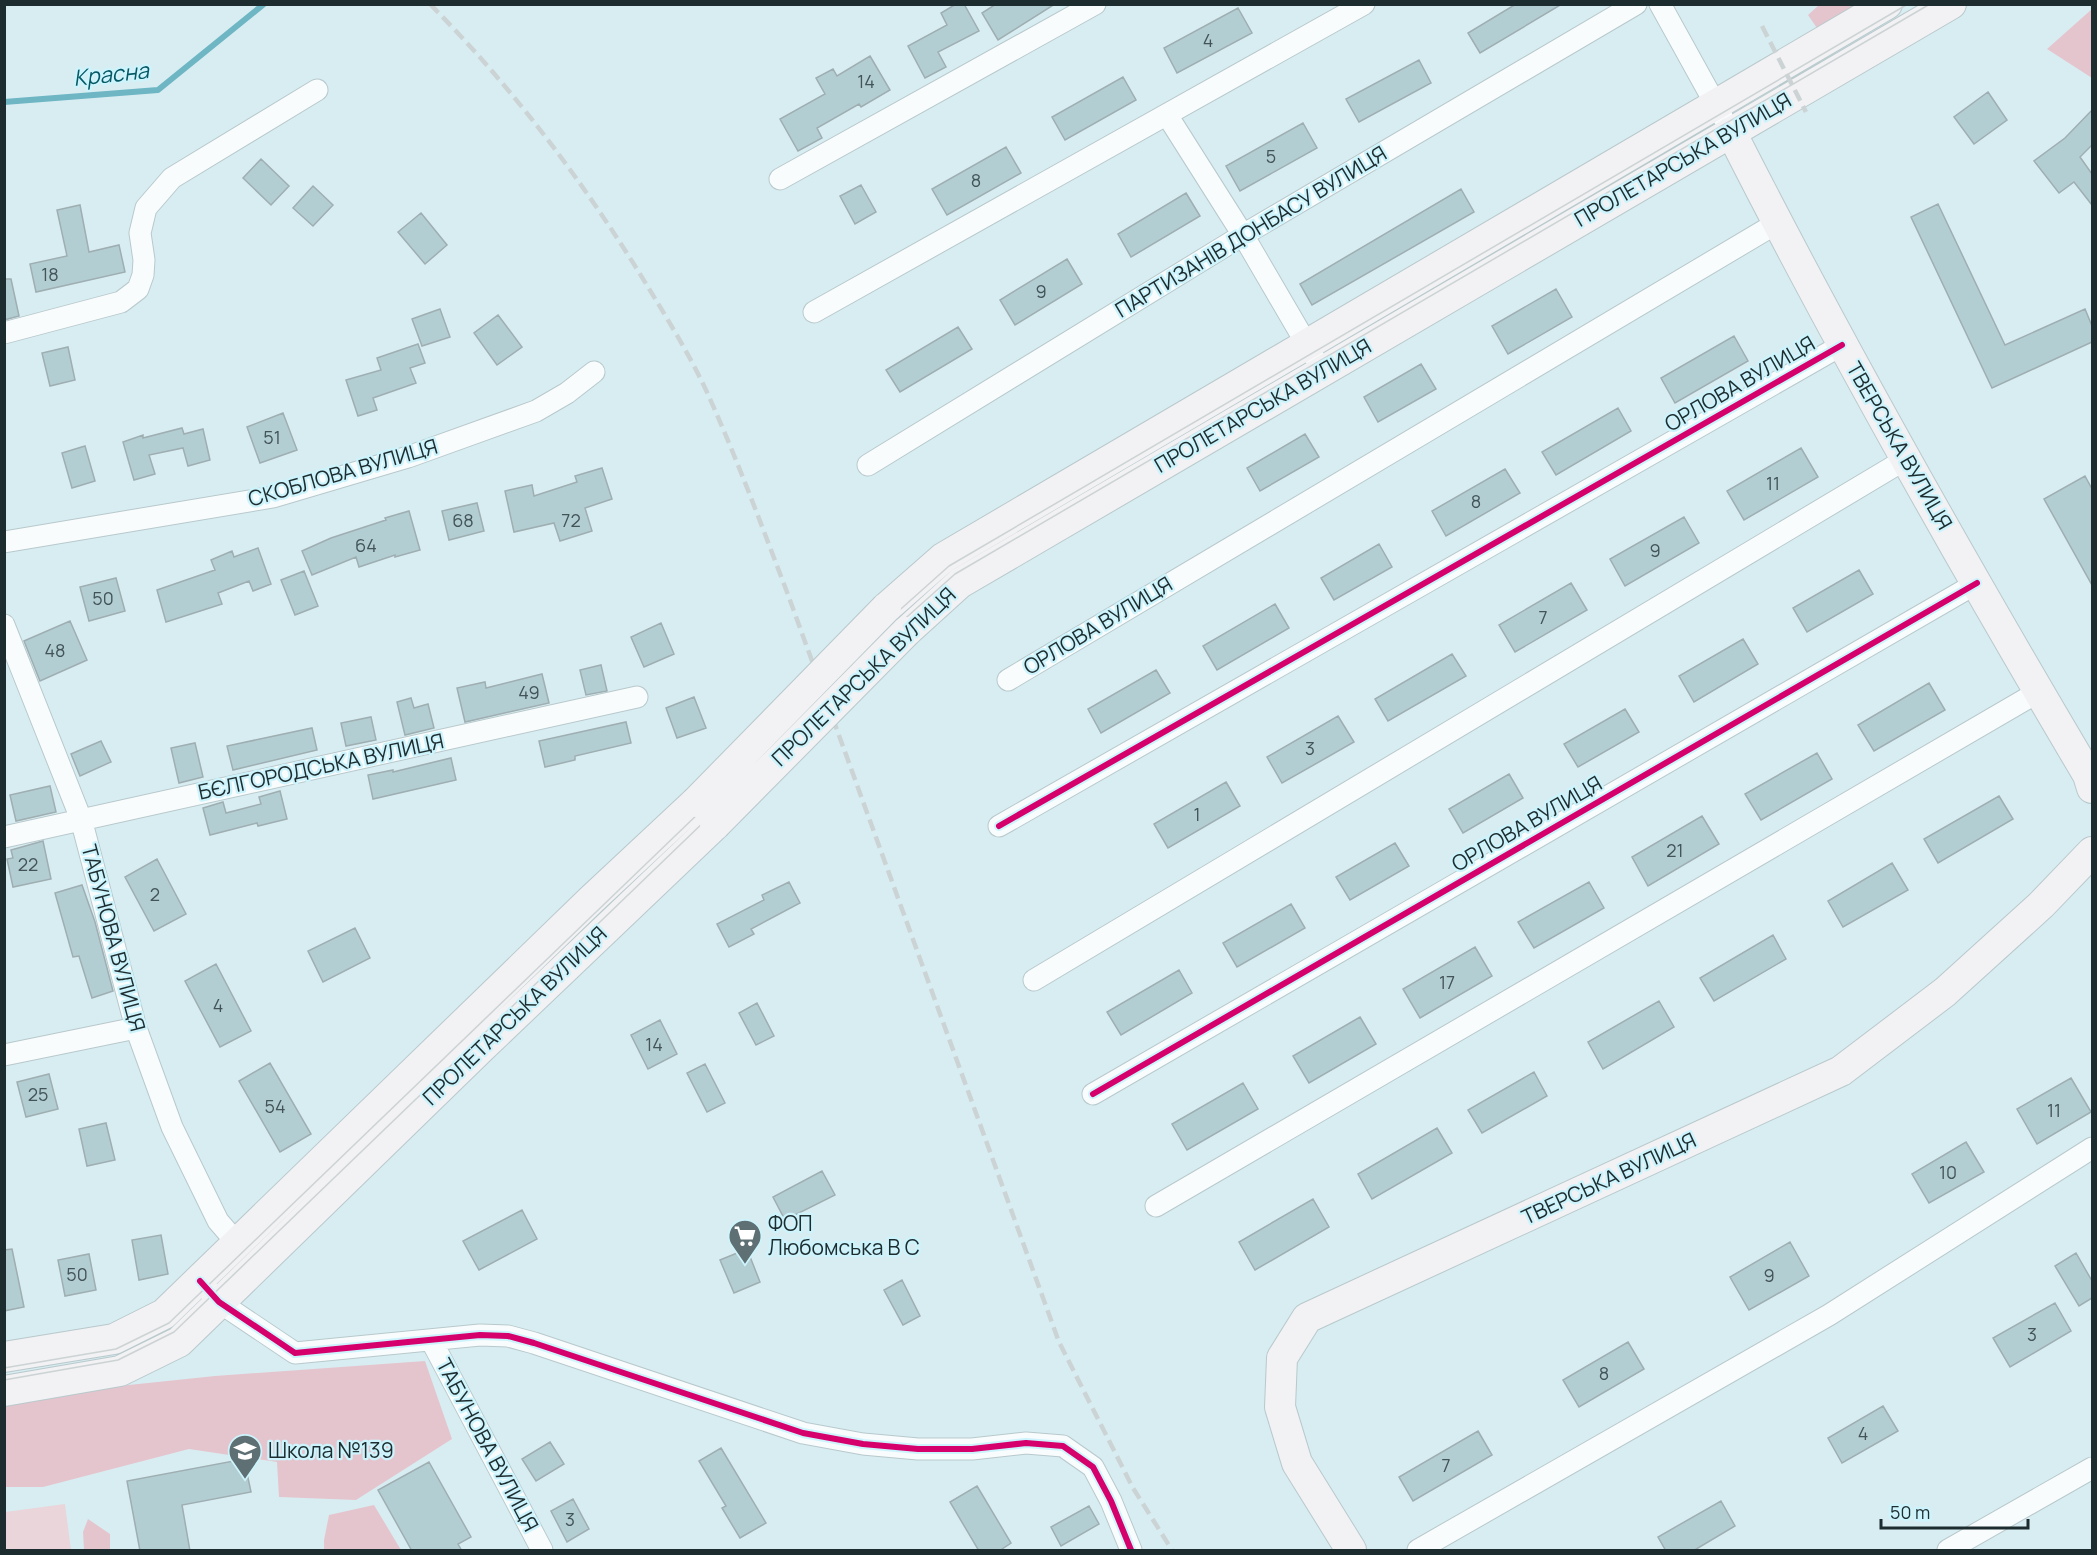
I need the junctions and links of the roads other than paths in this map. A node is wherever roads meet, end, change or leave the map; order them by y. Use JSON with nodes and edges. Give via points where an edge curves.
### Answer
{"nodes":[{"id":1,"x":1095,"y":4,"type":"edge"},
{"id":2,"x":1364,"y":4,"type":"edge"},
{"id":3,"x":1636,"y":4,"type":"edge"},
{"id":4,"x":1660,"y":4,"type":"edge"},
{"id":5,"x":1887,"y":4,"type":"edge"},
{"id":6,"x":1951,"y":4,"type":"edge"},
{"id":7,"x":317,"y":90,"type":"dead end"},
{"id":8,"x":1715,"y":104,"type":"junction"},
{"id":9,"x":1167,"y":115,"type":"junction"},
{"id":10,"x":1731,"y":132,"type":"junction"},
{"id":11,"x":780,"y":179,"type":"dead end"},
{"id":12,"x":1777,"y":223,"type":"junction"},
{"id":13,"x":1243,"y":235,"type":"junction"},
{"id":14,"x":814,"y":312,"type":"dead end"},
{"id":15,"x":4,"y":333,"type":"edge"},
{"id":16,"x":1306,"y":344,"type":"junction"},
{"id":17,"x":1842,"y":345,"type":"junction"},
{"id":18,"x":1323,"y":371,"type":"junction"},
{"id":19,"x":594,"y":372,"type":"dead end"},
{"id":20,"x":1906,"y":459,"type":"junction"},
{"id":21,"x":868,"y":465,"type":"dead end"},
{"id":22,"x":4,"y":542,"type":"edge"},
{"id":23,"x":1977,"y":583,"type":"junction"},
{"id":24,"x":4,"y":625,"type":"edge"},
{"id":25,"x":1008,"y":680,"type":"dead end"},
{"id":26,"x":2038,"y":692,"type":"junction"},
{"id":27,"x":637,"y":698,"type":"dead end"},
{"id":28,"x":2092,"y":788,"type":"edge"},
{"id":29,"x":81,"y":819,"type":"junction"},
{"id":30,"x":999,"y":826,"type":"dead end"},
{"id":31,"x":4,"y":837,"type":"edge"},
{"id":32,"x":2092,"y":852,"type":"edge"},
{"id":33,"x":1034,"y":980,"type":"dead end"},
{"id":34,"x":136,"y":1028,"type":"junction"},
{"id":35,"x":4,"y":1055,"type":"edge"},
{"id":36,"x":1093,"y":1094,"type":"dead end"},
{"id":37,"x":2092,"y":1148,"type":"edge"},
{"id":38,"x":1156,"y":1206,"type":"dead end"},
{"id":39,"x":237,"y":1243,"type":"junction"},
{"id":40,"x":209,"y":1291,"type":"junction"},
{"id":41,"x":431,"y":1340,"type":"junction"},
{"id":42,"x":4,"y":1357,"type":"edge"},
{"id":43,"x":4,"y":1391,"type":"edge"},
{"id":44,"x":2092,"y":1468,"type":"edge"},
{"id":45,"x":542,"y":1551,"type":"edge"},
{"id":46,"x":1131,"y":1551,"type":"edge"},
{"id":47,"x":1351,"y":1551,"type":"edge"},
{"id":48,"x":1418,"y":1551,"type":"edge"},
{"id":49,"x":1948,"y":1551,"type":"edge"}],
"edges":[{"from":1,"to":11,"type":"street"},
{"from":2,"to":9,"type":"street"},
{"from":3,"to":13,"type":"street","name":"ПАРТИЗАНІВ ДОНБАСУ ВУЛИЦЯ"},
{"from":4,"to":8,"type":"street","name":"ТВЕРСЬКА ВУЛИЦЯ"},
{"from":5,"to":8,"type":"main road","name":"ПРОЛЕТАРСЬКА ВУЛИЦЯ"},
{"from":6,"to":10,"type":"main road","name":"ПРОЛЕТАРСЬКА ВУЛИЦЯ"},
{"from":7,"to":15,"type":"street","via":[[172,178],[146,208],[140,233],[143,275],[138,289],[121,302]]},
{"from":8,"to":10,"type":"street","name":"ТВЕРСЬКА ВУЛИЦЯ"},
{"from":8,"to":16,"type":"main road","name":"ПРОЛЕТАРСЬКА ВУЛИЦЯ"},
{"from":9,"to":13,"type":"street"},
{"from":9,"to":14,"type":"street"},
{"from":10,"to":12,"type":"main road","name":"ТВЕРСЬКА ВУЛИЦЯ"},
{"from":10,"to":18,"type":"main road","name":"ПРОЛЕТАРСЬКА ВУЛИЦЯ"},
{"from":12,"to":17,"type":"main road","name":"ТВЕРСЬКА ВУЛИЦЯ"},
{"from":12,"to":25,"type":"street","name":"ОРЛОВА ВУЛИЦЯ"},
{"from":13,"to":16,"type":"street"},
{"from":13,"to":21,"type":"street","name":"ПАРТИЗАНІВ ДОНБАСУ ВУЛИЦЯ"},
{"from":16,"to":18,"type":"street"},
{"from":16,"to":39,"type":"main road","name":"ПРОЛЕТАРСЬКА ВУЛИЦЯ","bridge":true,"via":[[943,558],[886,608],[696,802]]},
{"from":17,"to":20,"type":"main road","name":"ТВЕРСЬКА ВУЛИЦЯ"},
{"from":17,"to":30,"type":"street","name":"ОРЛОВА ВУЛИЦЯ"},
{"from":18,"to":40,"type":"main road","name":"ПРОЛЕТАРСЬКА ВУЛИЦЯ","bridge":true,"via":[[960,583],[906,632],[715,825]]},
{"from":19,"to":22,"type":"street","name":"СКОБЛОВА ВУЛИЦЯ","via":[[536,411],[408,457],[273,497]]},
{"from":20,"to":23,"type":"main road","name":"ТВЕРСЬКА ВУЛИЦЯ"},
{"from":20,"to":33,"type":"street"},
{"from":23,"to":26,"type":"main road","name":"ТВЕРСЬКА ВУЛИЦЯ"},
{"from":23,"to":36,"type":"street","name":"ОРЛОВА ВУЛИЦЯ"},
{"from":24,"to":29,"type":"street","name":"ТАБУНОВА ВУЛИЦЯ"},
{"from":26,"to":28,"type":"main road","name":"ТВЕРСЬКА ВУЛИЦЯ"},
{"from":26,"to":38,"type":"street"},
{"from":27,"to":29,"type":"street","name":"БЄЛГОРОДСЬКА ВУЛИЦЯ"},
{"from":29,"to":31,"type":"street","name":"БЄЛГОРОДСЬКА ВУЛИЦЯ"},
{"from":29,"to":34,"type":"street","name":"ТАБУНОВА ВУЛИЦЯ"},
{"from":32,"to":47,"type":"main road","name":"ТВЕРСЬКА ВУЛИЦЯ","via":[[2042,905],[1945,992],[1841,1071],[1306,1318],[1282,1358],[1280,1407],[1298,1463]]},
{"from":34,"to":35,"type":"street"},
{"from":34,"to":39,"type":"street","name":"ТАБУНОВА ВУЛИЦЯ","via":[[172,1127],[218,1221]]},
{"from":37,"to":48,"type":"street","via":[[1829,1315]]},
{"from":39,"to":40,"type":"main road","name":"ПРОЛЕТАРСЬКА ВУЛИЦЯ"},
{"from":40,"to":41,"type":"street","via":[[295,1353]]},
{"from":40,"to":42,"type":"main road","name":"ПРОЛЕТАРСЬКА ВУЛИЦЯ","via":[[114,1339]]},
{"from":40,"to":43,"type":"main road","name":"ПРОЛЕТАРСЬКА ВУЛИЦЯ","via":[[180,1342],[120,1371]]},
{"from":41,"to":45,"type":"street","name":"ТАБУНОВА ВУЛИЦЯ"},
{"from":41,"to":46,"type":"street","via":[[480,1335],[534,1342],[802,1433],[853,1442],[918,1449],[1026,1443],[1063,1446],[1093,1467]]},
{"from":44,"to":49,"type":"street"}]}
